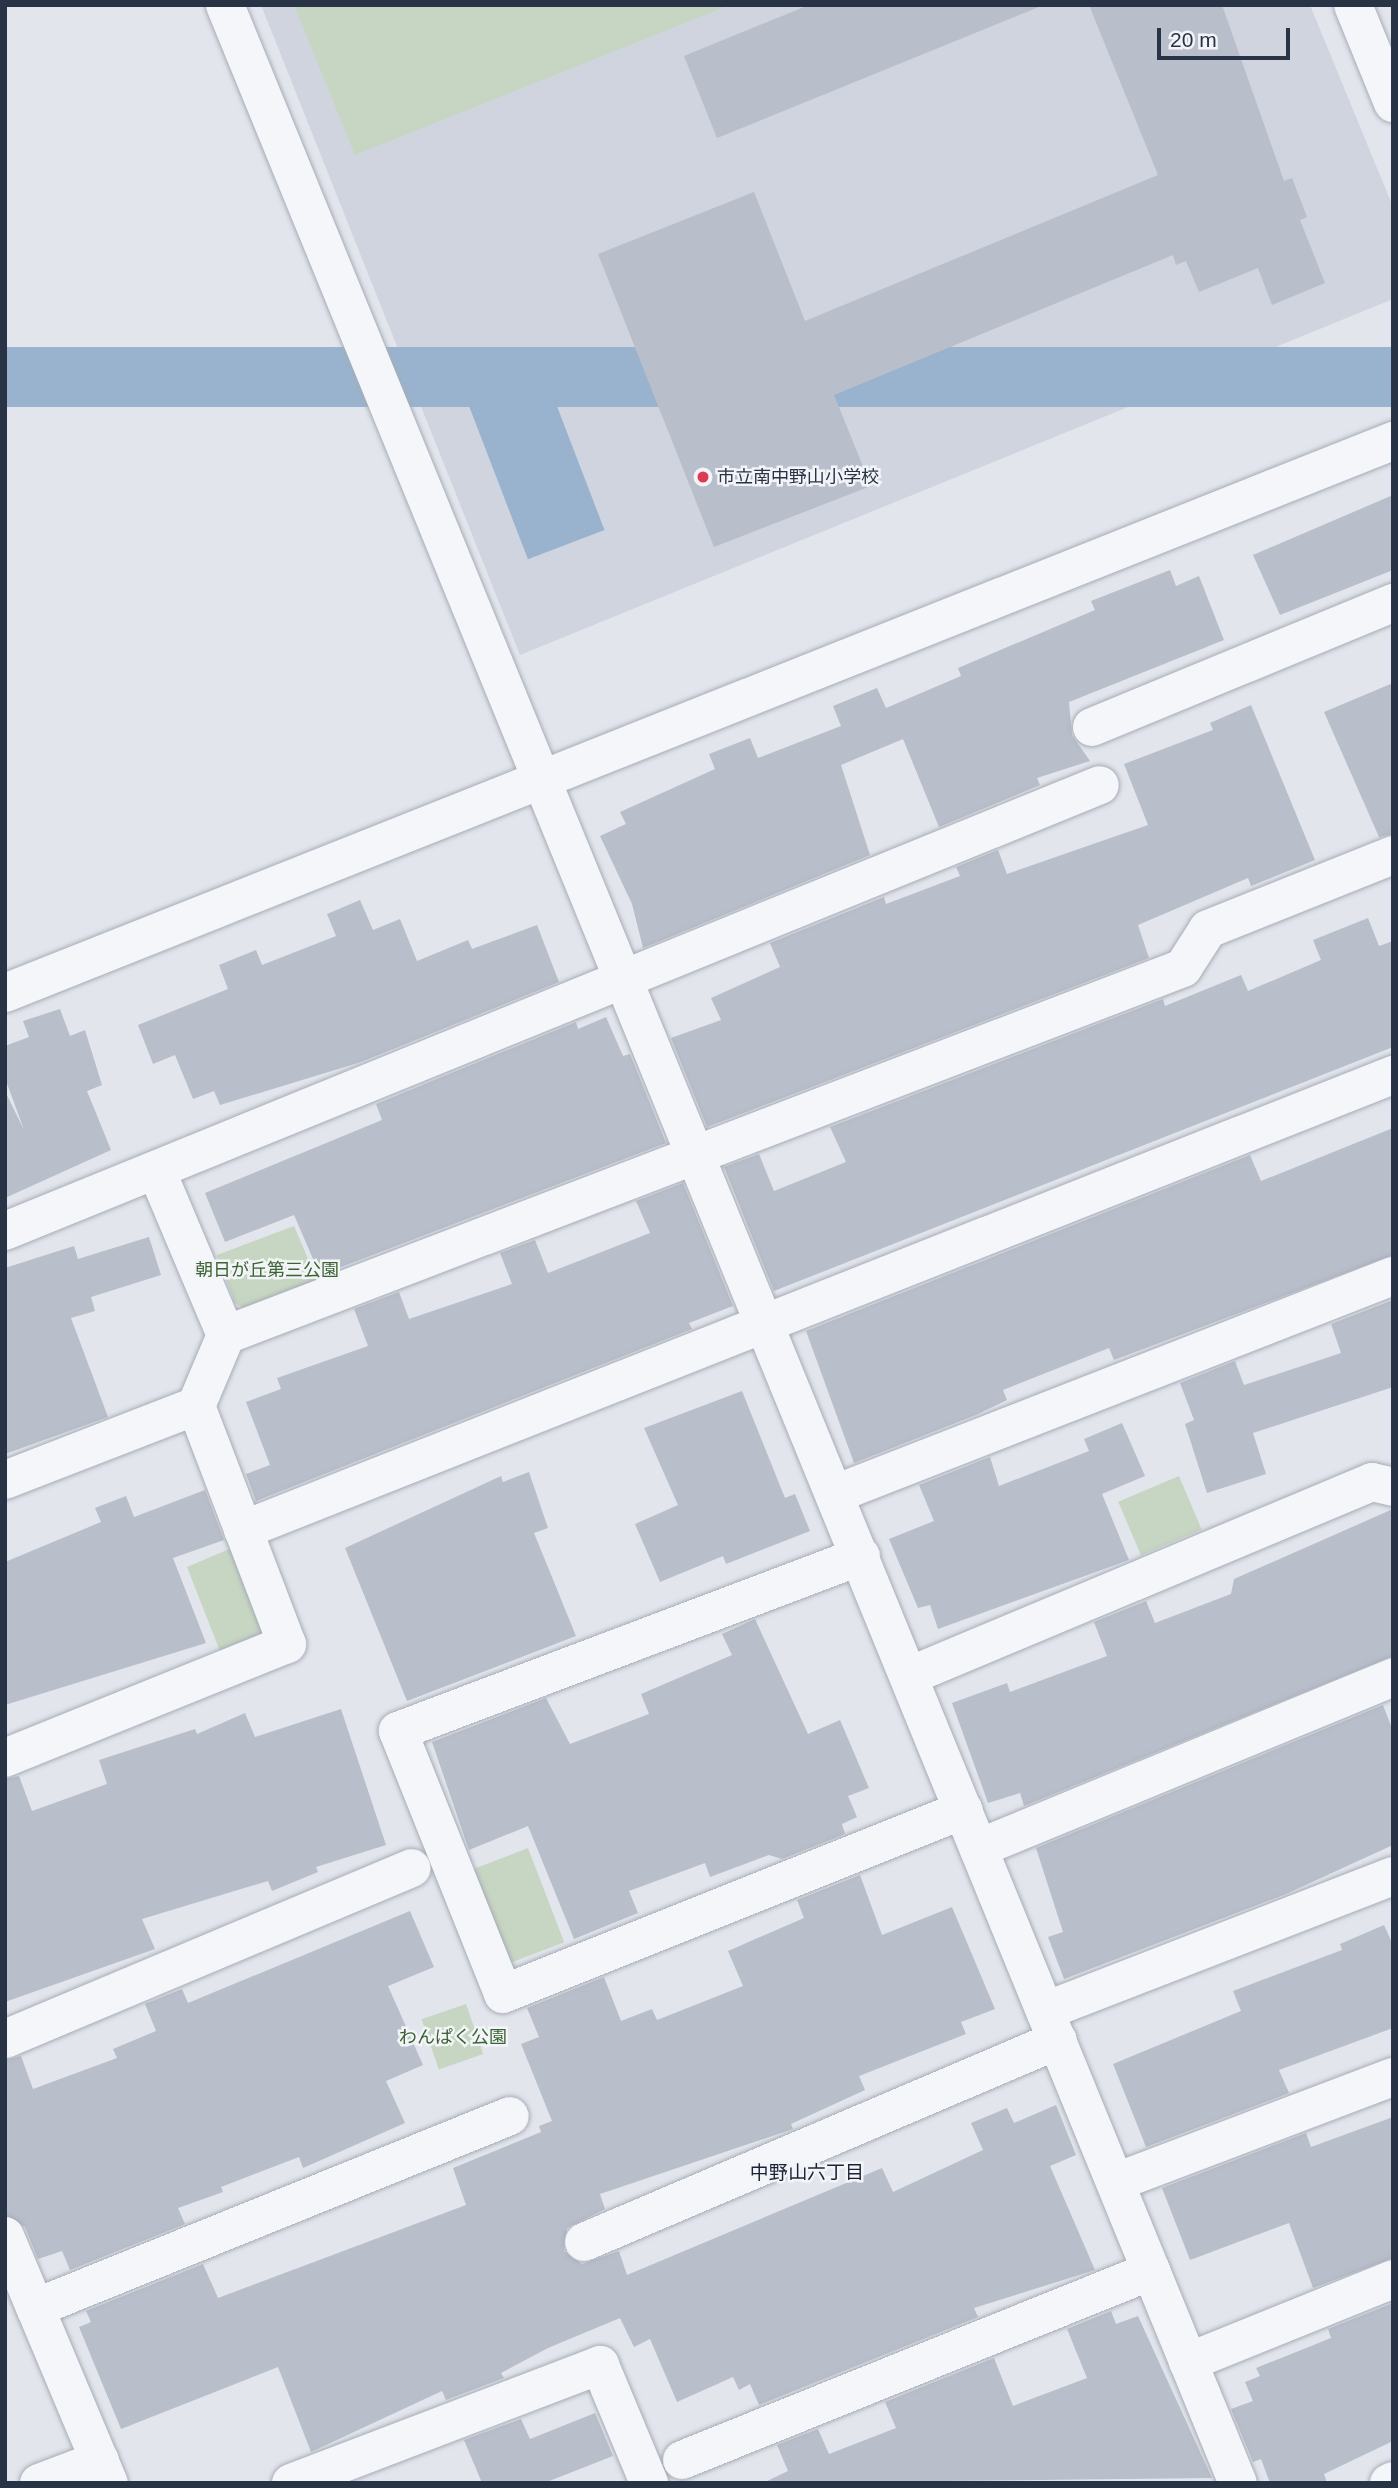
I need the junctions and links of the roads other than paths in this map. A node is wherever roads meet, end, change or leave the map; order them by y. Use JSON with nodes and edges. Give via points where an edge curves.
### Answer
{"nodes":[{"id":1,"x":225,"y":5,"type":"edge"},
{"id":2,"x":1370,"y":21,"type":"edge"},
{"id":3,"x":1393,"y":103,"type":"edge"},
{"id":4,"x":1393,"y":441,"type":"edge"},
{"id":5,"x":1393,"y":603,"type":"edge"},
{"id":6,"x":1092,"y":727,"type":"dead end"},
{"id":7,"x":534,"y":770,"type":"junction"},
{"id":8,"x":1100,"y":785,"type":"dead end"},
{"id":9,"x":1393,"y":855,"type":"edge"},
{"id":10,"x":620,"y":983,"type":"junction"},
{"id":11,"x":5,"y":993,"type":"edge"},
{"id":12,"x":1393,"y":1075,"type":"edge"},
{"id":13,"x":697,"y":1155,"type":"junction"},
{"id":14,"x":157,"y":1172,"type":"junction"},
{"id":15,"x":5,"y":1231,"type":"edge"},
{"id":16,"x":1393,"y":1276,"type":"edge"},
{"id":17,"x":766,"y":1324,"type":"junction"},
{"id":18,"x":226,"y":1335,"type":"junction"},
{"id":19,"x":196,"y":1406,"type":"junction"},
{"id":20,"x":5,"y":1480,"type":"edge"},
{"id":21,"x":1393,"y":1487,"type":"edge"},
{"id":22,"x":835,"y":1494,"type":"junction"},
{"id":23,"x":243,"y":1530,"type":"junction"},
{"id":24,"x":861,"y":1556,"type":"junction"},
{"id":25,"x":909,"y":1676,"type":"junction"},
{"id":26,"x":1393,"y":1677,"type":"edge"},
{"id":27,"x":5,"y":1758,"type":"edge"},
{"id":28,"x":964,"y":1810,"type":"junction"},
{"id":29,"x":979,"y":1848,"type":"junction"},
{"id":30,"x":411,"y":1868,"type":"dead end"},
{"id":31,"x":1393,"y":1876,"type":"edge"},
{"id":32,"x":1052,"y":2025,"type":"junction"},
{"id":33,"x":5,"y":2039,"type":"edge"},
{"id":34,"x":1393,"y":2077,"type":"edge"},
{"id":35,"x":510,"y":2116,"type":"dead end"},
{"id":36,"x":1116,"y":2182,"type":"junction"},
{"id":37,"x":584,"y":2242,"type":"dead end"},
{"id":38,"x":8,"y":2249,"type":"edge"},
{"id":39,"x":1151,"y":2270,"type":"junction"},
{"id":40,"x":1393,"y":2279,"type":"edge"},
{"id":41,"x":35,"y":2308,"type":"junction"},
{"id":42,"x":1188,"y":2362,"type":"junction"},
{"id":43,"x":682,"y":2460,"type":"dead end"},
{"id":44,"x":104,"y":2471,"type":"edge"},
{"id":45,"x":38,"y":2483,"type":"edge"},
{"id":46,"x":291,"y":2483,"type":"edge"},
{"id":47,"x":649,"y":2483,"type":"edge"},
{"id":48,"x":1238,"y":2483,"type":"edge"}],
"edges":[{"from":1,"to":7,"type":"street"},
{"from":2,"to":3,"type":"street"},
{"from":4,"to":7,"type":"street"},
{"from":5,"to":6,"type":"street"},
{"from":7,"to":10,"type":"street"},
{"from":7,"to":11,"type":"street"},
{"from":8,"to":10,"type":"street"},
{"from":9,"to":13,"type":"street","via":[[1208,929],[1183,968]]},
{"from":10,"to":13,"type":"street"},
{"from":10,"to":14,"type":"street"},
{"from":12,"to":17,"type":"street"},
{"from":13,"to":17,"type":"street"},
{"from":13,"to":18,"type":"street"},
{"from":14,"to":15,"type":"street"},
{"from":14,"to":18,"type":"street"},
{"from":16,"to":22,"type":"street"},
{"from":17,"to":22,"type":"street"},
{"from":17,"to":23,"type":"street"},
{"from":18,"to":19,"type":"street"},
{"from":19,"to":20,"type":"street"},
{"from":19,"to":23,"type":"street"},
{"from":21,"to":25,"type":"street","via":[[1372,1482]]},
{"from":22,"to":24,"type":"street"},
{"from":23,"to":27,"type":"street","via":[[288,1644]]},
{"from":24,"to":25,"type":"street"},
{"from":24,"to":28,"type":"street","via":[[398,1731],[503,1994]]},
{"from":25,"to":28,"type":"street"},
{"from":26,"to":29,"type":"street"},
{"from":28,"to":29,"type":"street"},
{"from":29,"to":32,"type":"street"},
{"from":30,"to":33,"type":"street"},
{"from":31,"to":32,"type":"street"},
{"from":32,"to":36,"type":"street"},
{"from":32,"to":37,"type":"street"},
{"from":34,"to":36,"type":"street"},
{"from":35,"to":41,"type":"street"},
{"from":36,"to":39,"type":"street"},
{"from":38,"to":41,"type":"street"},
{"from":39,"to":42,"type":"street"},
{"from":39,"to":43,"type":"street"},
{"from":40,"to":42,"type":"street"},
{"from":41,"to":44,"type":"street"},
{"from":42,"to":48,"type":"street"},
{"from":44,"to":45,"type":"street"},
{"from":46,"to":47,"type":"street","via":[[600,2365]]}]}
